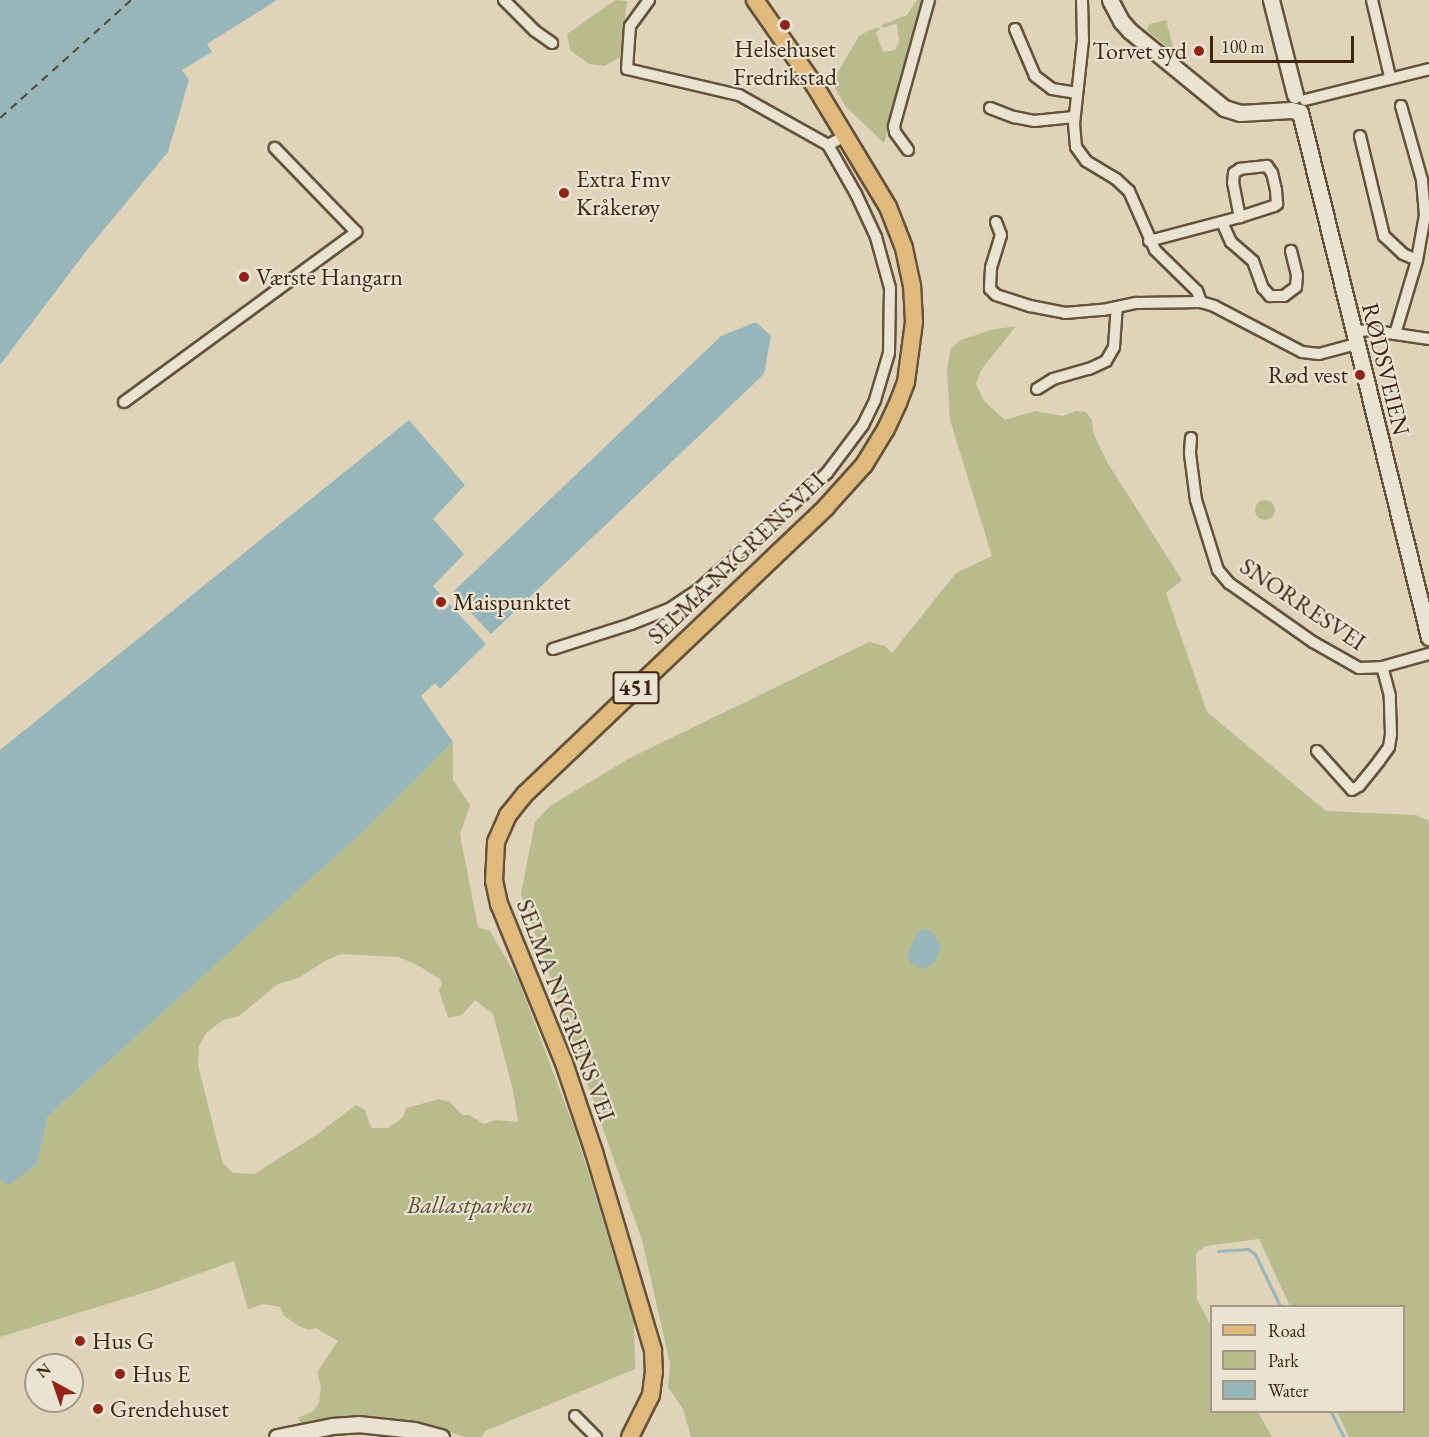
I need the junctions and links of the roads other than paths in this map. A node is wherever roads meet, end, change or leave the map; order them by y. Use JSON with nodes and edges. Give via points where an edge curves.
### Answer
{"nodes":[{"id":1,"x":504,"y":0,"type":"edge"},
{"id":2,"x":649,"y":0,"type":"edge"},
{"id":3,"x":755,"y":0,"type":"edge"},
{"id":4,"x":929,"y":0,"type":"edge"},
{"id":5,"x":1082,"y":0,"type":"edge"},
{"id":6,"x":1110,"y":0,"type":"edge"},
{"id":7,"x":1271,"y":0,"type":"edge"},
{"id":8,"x":1372,"y":0,"type":"edge"},
{"id":9,"x":1015,"y":28,"type":"dead end"},
{"id":10,"x":552,"y":43,"type":"dead end"},
{"id":11,"x":1429,"y":69,"type":"edge"},
{"id":12,"x":1390,"y":77,"type":"junction"},
{"id":13,"x":1076,"y":93,"type":"junction"},
{"id":14,"x":1296,"y":103,"type":"junction"},
{"id":15,"x":1401,"y":106,"type":"dead end"},
{"id":16,"x":990,"y":108,"type":"dead end"},
{"id":17,"x":1074,"y":117,"type":"junction"},
{"id":18,"x":847,"y":135,"type":"junction"},
{"id":19,"x":1360,"y":136,"type":"dead end"},
{"id":20,"x":828,"y":145,"type":"junction"},
{"id":21,"x":275,"y":148,"type":"dead end"},
{"id":22,"x":908,"y":150,"type":"dead end"},
{"id":23,"x":1240,"y":217,"type":"junction"},
{"id":24,"x":996,"y":222,"type":"dead end"},
{"id":25,"x":1222,"y":222,"type":"junction"},
{"id":26,"x":1149,"y":241,"type":"junction"},
{"id":27,"x":1291,"y":251,"type":"dead end"},
{"id":28,"x":1417,"y":260,"type":"junction"},
{"id":29,"x":1201,"y":302,"type":"junction"},
{"id":30,"x":1117,"y":308,"type":"junction"},
{"id":31,"x":1395,"y":334,"type":"junction"},
{"id":32,"x":1356,"y":338,"type":"junction"},
{"id":33,"x":1429,"y":339,"type":"edge"},
{"id":34,"x":1036,"y":389,"type":"dead end"},
{"id":35,"x":124,"y":402,"type":"dead end"},
{"id":36,"x":1191,"y":438,"type":"dead end"},
{"id":37,"x":1429,"y":637,"type":"edge"},
{"id":38,"x":553,"y":649,"type":"dead end"},
{"id":39,"x":1429,"y":654,"type":"edge"},
{"id":40,"x":1382,"y":667,"type":"junction"},
{"id":41,"x":1317,"y":751,"type":"dead end"},
{"id":42,"x":575,"y":1416,"type":"dead end"},
{"id":43,"x":294,"y":1435,"type":"edge"},
{"id":44,"x":277,"y":1437,"type":"edge"},
{"id":45,"x":441,"y":1437,"type":"edge"},
{"id":46,"x":596,"y":1437,"type":"edge"},
{"id":47,"x":630,"y":1437,"type":"edge"}],
"edges":[{"from":1,"to":10,"type":"street"},
{"from":2,"to":20,"type":"street","via":[[630,26],[627,69],[739,95]]},
{"from":3,"to":18,"type":"main road","name":"SELMA NYGRENS VEI","number":"451"},
{"from":4,"to":22,"type":"street","via":[[894,126]]},
{"from":5,"to":13,"type":"street","via":[[1083,40]]},
{"from":6,"to":14,"type":"street","via":[[1124,26],[1214,102],[1233,111],[1259,111]]},
{"from":7,"to":14,"type":"street","name":"RØDSVEIEN"},
{"from":8,"to":12,"type":"street"},
{"from":9,"to":13,"type":"street","via":[[1035,76],[1052,89]]},
{"from":11,"to":12,"type":"street"},
{"from":12,"to":14,"type":"street"},
{"from":13,"to":17,"type":"street"},
{"from":14,"to":32,"type":"street","name":"RØDSVEIEN"},
{"from":15,"to":28,"type":"street","via":[[1425,199]]},
{"from":16,"to":17,"type":"street","via":[[1034,121]]},
{"from":17,"to":26,"type":"street","via":[[1077,152],[1129,191]]},
{"from":18,"to":20,"type":"street"},
{"from":18,"to":47,"type":"main road","name":"SELMA NYGRENS VEI","number":"451","via":[[888,207],[904,248],[912,286],[914,322],[906,382],[886,429],[864,465],[826,507],[525,794],[508,815],[495,842],[494,881],[499,904],[568,1074],[652,1350],[651,1395]]},
{"from":19,"to":28,"type":"street","via":[[1384,236],[1403,254]]},
{"from":20,"to":38,"type":"street","via":[[876,237],[890,288],[889,353],[875,400],[862,425],[827,473],[698,590],[671,608]]},
{"from":21,"to":35,"type":"street","via":[[356,232]]},
{"from":23,"to":23,"type":"street","via":[[1234,173],[1267,166],[1272,173],[1277,204]]},
{"from":23,"to":25,"type":"street"},
{"from":24,"to":30,"type":"street","via":[[1001,235],[989,279],[993,292],[1055,312]]},
{"from":25,"to":26,"type":"street"},
{"from":25,"to":27,"type":"street","via":[[1231,242],[1253,261],[1270,296],[1284,296],[1296,287]]},
{"from":26,"to":29,"type":"street","via":[[1162,259],[1197,291]]},
{"from":28,"to":31,"type":"street"},
{"from":29,"to":30,"type":"street","via":[[1137,303]]},
{"from":29,"to":32,"type":"street","via":[[1302,352],[1319,354]]},
{"from":30,"to":34,"type":"street","via":[[1114,347],[1106,361]]},
{"from":31,"to":32,"type":"street"},
{"from":31,"to":33,"type":"street"},
{"from":32,"to":37,"type":"street","name":"RØDSVEIEN"},
{"from":36,"to":40,"type":"street","name":"SNORRESVEI","via":[[1196,500],[1218,570],[1229,583],[1343,660],[1364,669]]},
{"from":39,"to":40,"type":"street","name":"SNORRESVEI"},
{"from":40,"to":41,"type":"street","via":[[1390,696],[1391,734],[1389,747],[1379,761],[1352,790]]},
{"from":42,"to":46,"type":"street"},
{"from":43,"to":44,"type":"street"},
{"from":43,"to":45,"type":"street","via":[[358,1424]]}]}
